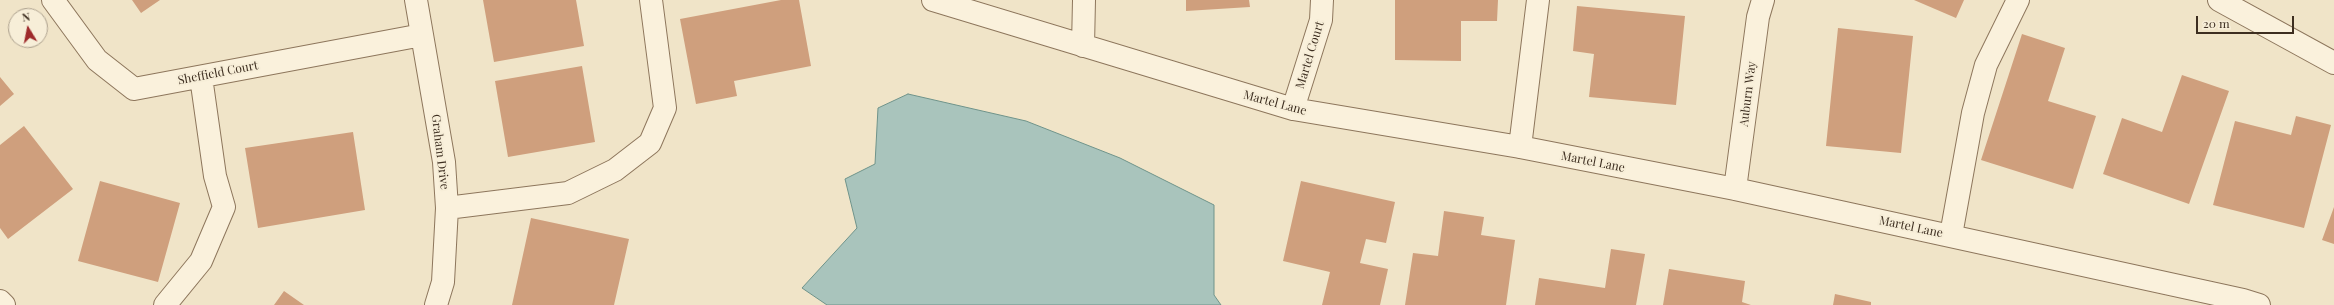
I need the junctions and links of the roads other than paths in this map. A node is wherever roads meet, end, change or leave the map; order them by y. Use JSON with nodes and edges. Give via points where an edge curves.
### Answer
{"nodes":[{"id":1,"x":53,"y":0,"type":"edge"},
{"id":2,"x":416,"y":0,"type":"edge"},
{"id":3,"x":651,"y":0,"type":"edge"},
{"id":4,"x":933,"y":0,"type":"edge"},
{"id":5,"x":1084,"y":0,"type":"edge"},
{"id":6,"x":1322,"y":0,"type":"edge"},
{"id":7,"x":1538,"y":0,"type":"edge"},
{"id":8,"x":1763,"y":0,"type":"edge"},
{"id":9,"x":2018,"y":0,"type":"edge"},
{"id":10,"x":2219,"y":0,"type":"edge"},
{"id":11,"x":422,"y":35,"type":"junction"},
{"id":12,"x":1083,"y":46,"type":"junction"},
{"id":13,"x":2334,"y":63,"type":"edge"},
{"id":14,"x":201,"y":77,"type":"junction"},
{"id":15,"x":1293,"y":109,"type":"junction"},
{"id":16,"x":1520,"y":147,"type":"junction"},
{"id":17,"x":1735,"y":189,"type":"junction"},
{"id":18,"x":447,"y":208,"type":"junction"},
{"id":19,"x":1951,"y":236,"type":"junction"},
{"id":20,"x":0,"y":301,"type":"edge"},
{"id":21,"x":4,"y":305,"type":"edge"},
{"id":22,"x":165,"y":305,"type":"edge"},
{"id":23,"x":436,"y":305,"type":"edge"},
{"id":24,"x":2259,"y":305,"type":"edge"}],
"edges":[{"from":1,"to":14,"type":"street","name":"Sheffield Court","via":[[97,60],[134,89]]},
{"from":2,"to":11,"type":"street","name":"Graham Drive"},
{"from":3,"to":18,"type":"street","via":[[665,108],[650,143],[615,170],[568,193]]},
{"from":4,"to":12,"type":"street","name":"Martel Lane"},
{"from":5,"to":12,"type":"street"},
{"from":6,"to":15,"type":"street","name":"Martel Court","via":[[1321,20]]},
{"from":7,"to":16,"type":"street"},
{"from":8,"to":17,"type":"street","name":"Auburn Way","via":[[1758,17]]},
{"from":9,"to":19,"type":"street","via":[[1986,65]]},
{"from":10,"to":13,"type":"street"},
{"from":11,"to":14,"type":"street","name":"Sheffield Court"},
{"from":11,"to":18,"type":"street","name":"Graham Drive","via":[[444,162]]},
{"from":12,"to":15,"type":"street","name":"Martel Lane"},
{"from":14,"to":22,"type":"street","via":[[215,176],[224,206],[201,261]]},
{"from":15,"to":16,"type":"street","name":"Martel Lane"},
{"from":16,"to":17,"type":"street","name":"Martel Lane"},
{"from":17,"to":19,"type":"street","name":"Martel Lane"},
{"from":18,"to":23,"type":"street","name":"Graham Drive","via":[[443,282]]},
{"from":19,"to":24,"type":"street","name":"Martel Lane"},
{"from":20,"to":21,"type":"street"}]}
